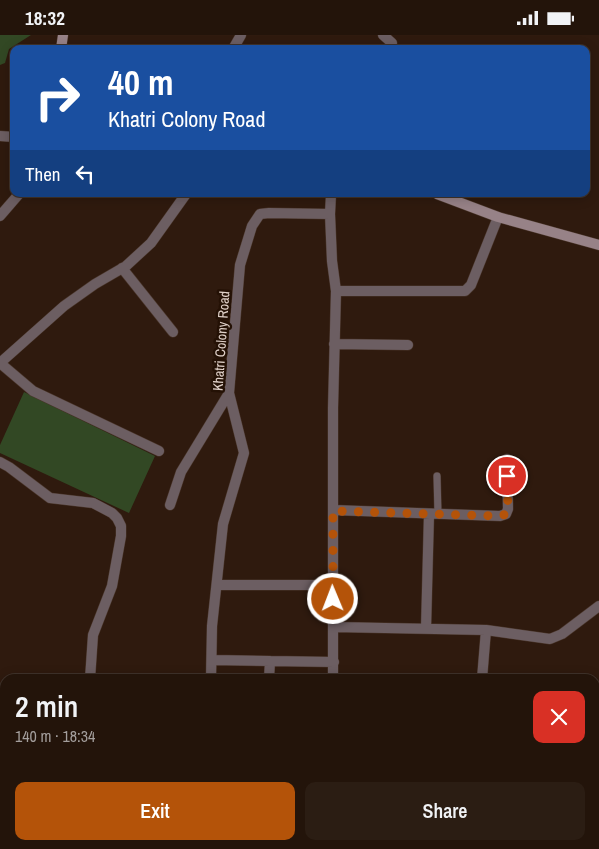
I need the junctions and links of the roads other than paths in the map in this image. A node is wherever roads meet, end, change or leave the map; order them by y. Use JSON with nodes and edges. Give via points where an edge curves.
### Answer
{"nodes":[{"id":1,"x":383,"y":35,"type":"edge"},
{"id":2,"x":392,"y":43,"type":"dead end"},
{"id":3,"x":16,"y":197,"type":"edge"},
{"id":4,"x":184,"y":197,"type":"edge"},
{"id":5,"x":331,"y":197,"type":"edge"},
{"id":6,"x":445,"y":197,"type":"edge"},
{"id":7,"x":330,"y":214,"type":"junction"},
{"id":8,"x":0,"y":216,"type":"edge"},
{"id":9,"x":498,"y":217,"type":"junction"},
{"id":10,"x":599,"y":245,"type":"edge"},
{"id":11,"x":122,"y":268,"type":"junction"},
{"id":12,"x":336,"y":291,"type":"junction"},
{"id":13,"x":173,"y":332,"type":"dead end"},
{"id":14,"x":334,"y":344,"type":"junction"},
{"id":15,"x":408,"y":345,"type":"dead end"},
{"id":16,"x":0,"y":363,"type":"edge"},
{"id":17,"x":229,"y":393,"type":"junction"},
{"id":18,"x":159,"y":451,"type":"dead end"},
{"id":19,"x":507,"y":459,"type":"dead end"},
{"id":20,"x":0,"y":463,"type":"edge"},
{"id":21,"x":437,"y":476,"type":"dead end"},
{"id":22,"x":170,"y":505,"type":"dead end"},
{"id":23,"x":333,"y":511,"type":"junction"},
{"id":24,"x":433,"y":514,"type":"junction"},
{"id":25,"x":217,"y":585,"type":"junction"},
{"id":26,"x":333,"y":585,"type":"junction"},
{"id":27,"x":599,"y":606,"type":"edge"},
{"id":28,"x":334,"y":627,"type":"junction"},
{"id":29,"x":426,"y":629,"type":"junction"},
{"id":30,"x":486,"y":630,"type":"junction"},
{"id":31,"x":212,"y":660,"type":"junction"},
{"id":32,"x":270,"y":661,"type":"junction"},
{"id":33,"x":334,"y":662,"type":"junction"},
{"id":34,"x":90,"y":674,"type":"edge"},
{"id":35,"x":211,"y":674,"type":"edge"},
{"id":36,"x":269,"y":674,"type":"edge"},
{"id":37,"x":333,"y":674,"type":"edge"},
{"id":38,"x":482,"y":674,"type":"edge"}],
"edges":[{"from":1,"to":2,"type":"street"},
{"from":3,"to":8,"type":"street"},
{"from":4,"to":11,"type":"street","via":[[151,243]]},
{"from":5,"to":7,"type":"street"},
{"from":6,"to":9,"type":"street"},
{"from":7,"to":12,"type":"street"},
{"from":7,"to":17,"type":"street","name":"Khatri Colony Road","via":[[260,214],[252,226],[240,265]]},
{"from":9,"to":10,"type":"street"},
{"from":9,"to":12,"type":"street","via":[[471,285],[465,291]]},
{"from":11,"to":13,"type":"street"},
{"from":11,"to":16,"type":"street","via":[[64,306]]},
{"from":12,"to":14,"type":"street"},
{"from":14,"to":15,"type":"street"},
{"from":14,"to":23,"type":"street"},
{"from":16,"to":18,"type":"street","via":[[33,391]]},
{"from":17,"to":22,"type":"street","via":[[181,471]]},
{"from":17,"to":25,"type":"street","name":"Khatri Colony Road","via":[[244,453],[223,524]]},
{"from":19,"to":24,"type":"street","via":[[506,514]]},
{"from":20,"to":34,"type":"street","via":[[50,498],[93,503],[112,513],[121,526],[112,586],[93,635]]},
{"from":21,"to":24,"type":"lane"},
{"from":23,"to":24,"type":"street"},
{"from":23,"to":26,"type":"street"},
{"from":24,"to":29,"type":"street"},
{"from":25,"to":26,"type":"street"},
{"from":25,"to":31,"type":"street","name":"Khatri Colony Road"},
{"from":26,"to":28,"type":"street"},
{"from":27,"to":30,"type":"street","via":[[562,634],[550,639]]},
{"from":28,"to":29,"type":"street"},
{"from":28,"to":33,"type":"street"},
{"from":29,"to":30,"type":"street"},
{"from":30,"to":38,"type":"street"},
{"from":31,"to":32,"type":"street"},
{"from":31,"to":35,"type":"street","name":"Khatri Colony Road"},
{"from":32,"to":33,"type":"street"},
{"from":32,"to":36,"type":"street"},
{"from":33,"to":37,"type":"street"}]}
